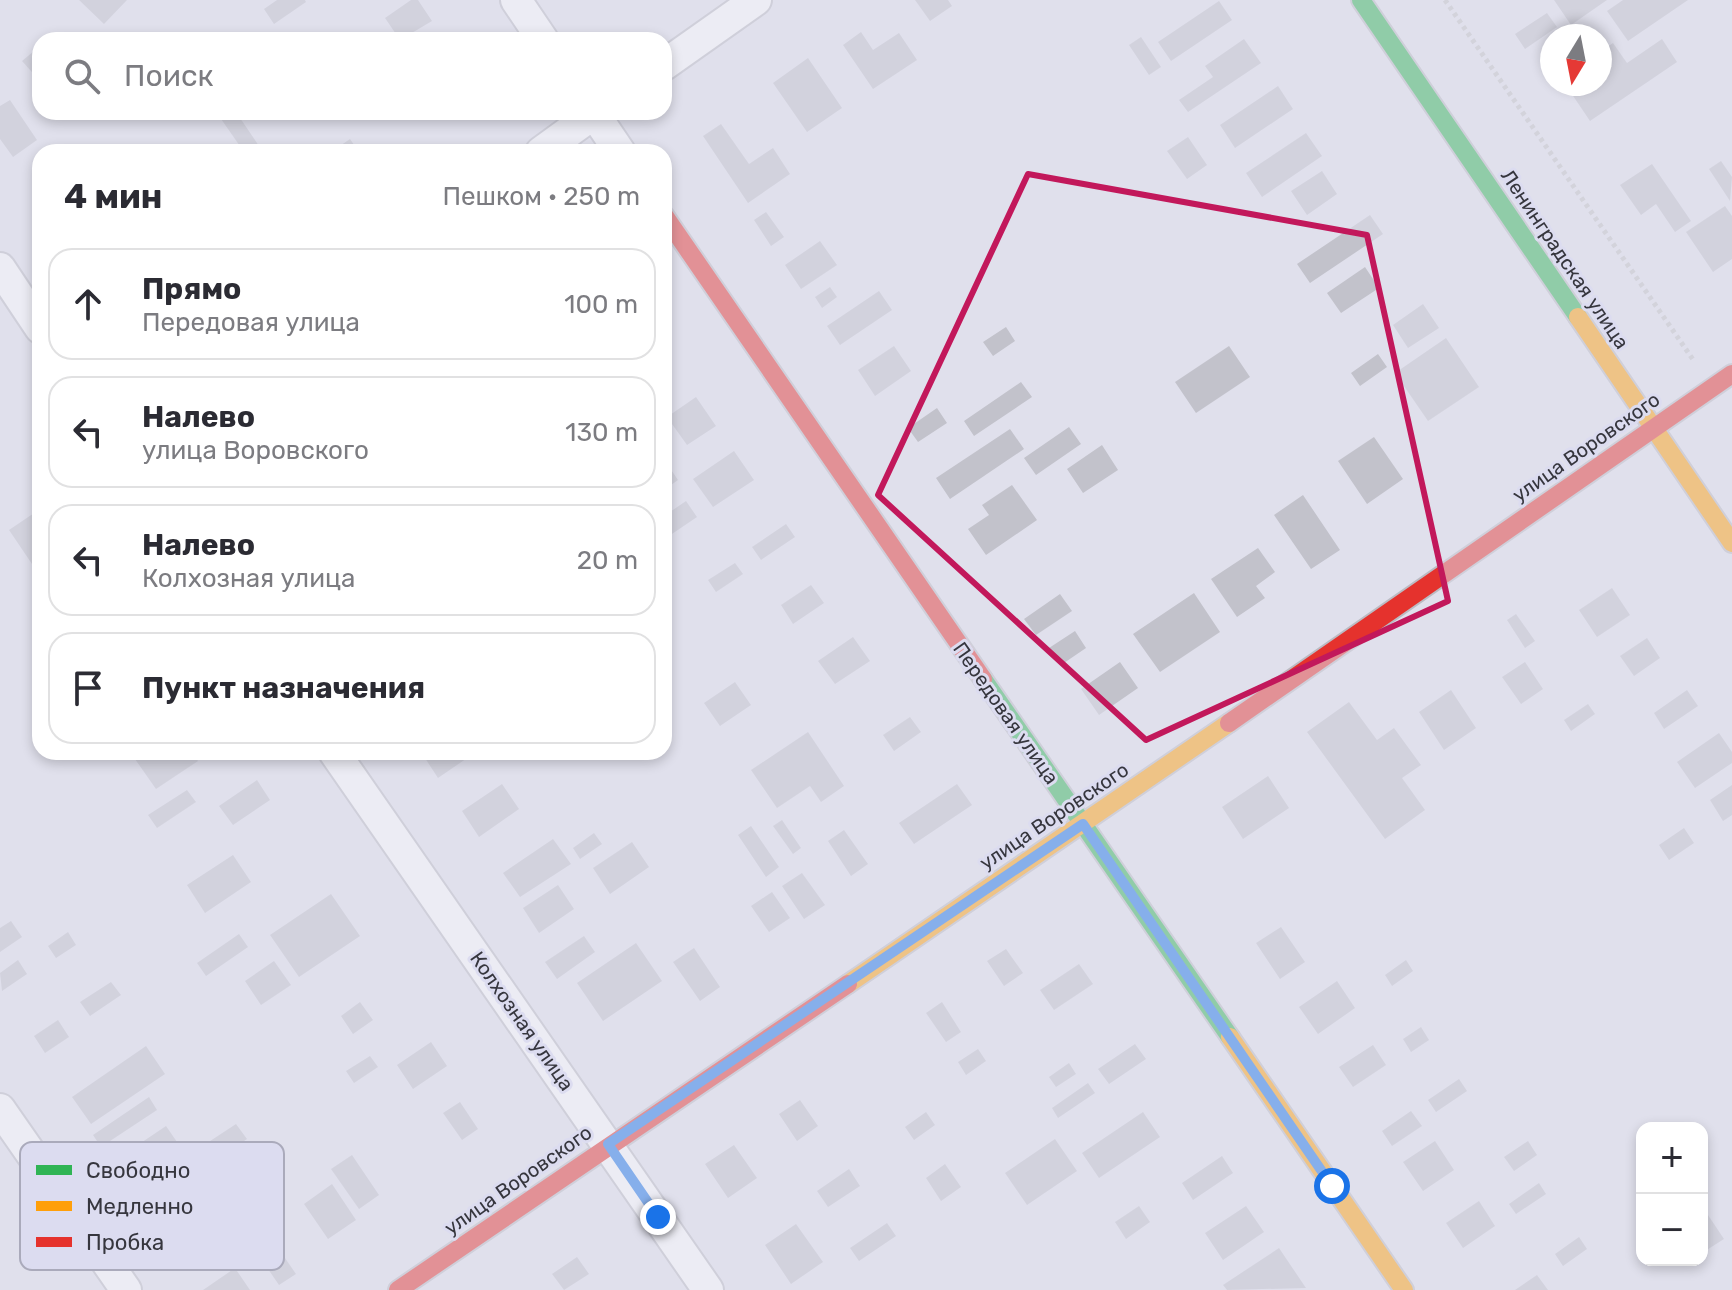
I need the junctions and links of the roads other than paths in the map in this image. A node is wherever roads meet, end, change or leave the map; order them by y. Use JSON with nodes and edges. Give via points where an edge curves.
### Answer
{"nodes":[{"id":1,"x":516,"y":0,"type":"edge"},
{"id":2,"x":756,"y":0,"type":"edge"},
{"id":3,"x":1361,"y":0,"type":"edge"},
{"id":4,"x":538,"y":32,"type":"edge"},
{"id":5,"x":672,"y":59,"type":"edge"},
{"id":6,"x":584,"y":120,"type":"edge"},
{"id":7,"x":599,"y":120,"type":"edge"},
{"id":8,"x":552,"y":144,"type":"edge"},
{"id":9,"x":615,"y":144,"type":"edge"},
{"id":10,"x":672,"y":227,"type":"edge"},
{"id":11,"x":0,"y":268,"type":"edge"},
{"id":12,"x":32,"y":316,"type":"edge"},
{"id":13,"x":1732,"y":374,"type":"edge"},
{"id":14,"x":1654,"y":426,"type":"junction"},
{"id":15,"x":1732,"y":543,"type":"edge"},
{"id":16,"x":340,"y":760,"type":"edge"},
{"id":17,"x":1083,"y":824,"type":"junction"},
{"id":18,"x":0,"y":1109,"type":"edge"},
{"id":19,"x":23,"y":1142,"type":"edge"},
{"id":20,"x":608,"y":1144,"type":"junction"},
{"id":21,"x":112,"y":1270,"type":"edge"},
{"id":22,"x":126,"y":1290,"type":"edge"},
{"id":23,"x":398,"y":1290,"type":"edge"},
{"id":24,"x":708,"y":1290,"type":"edge"},
{"id":25,"x":1404,"y":1290,"type":"edge"}],
"edges":[{"from":1,"to":4,"type":"street"},
{"from":2,"to":5,"type":"street"},
{"from":3,"to":14,"type":"street","name":"Ленинградская улица"},
{"from":6,"to":8,"type":"street"},
{"from":7,"to":9,"type":"street"},
{"from":10,"to":17,"type":"street","name":"Передовая улица"},
{"from":11,"to":12,"type":"street"},
{"from":13,"to":14,"type":"street","name":"улица Воровского"},
{"from":14,"to":15,"type":"street","name":"Ленинградская улица"},
{"from":14,"to":17,"type":"street","name":"улица Воровского"},
{"from":16,"to":20,"type":"street","name":"Колхозная улица"},
{"from":17,"to":20,"type":"street","name":"улица Воровского"},
{"from":17,"to":25,"type":"street","name":"Передовая улица"},
{"from":18,"to":19,"type":"street"},
{"from":20,"to":23,"type":"street","name":"улица Воровского"},
{"from":20,"to":24,"type":"street","name":"Колхозная улица"},
{"from":21,"to":22,"type":"street"}]}
